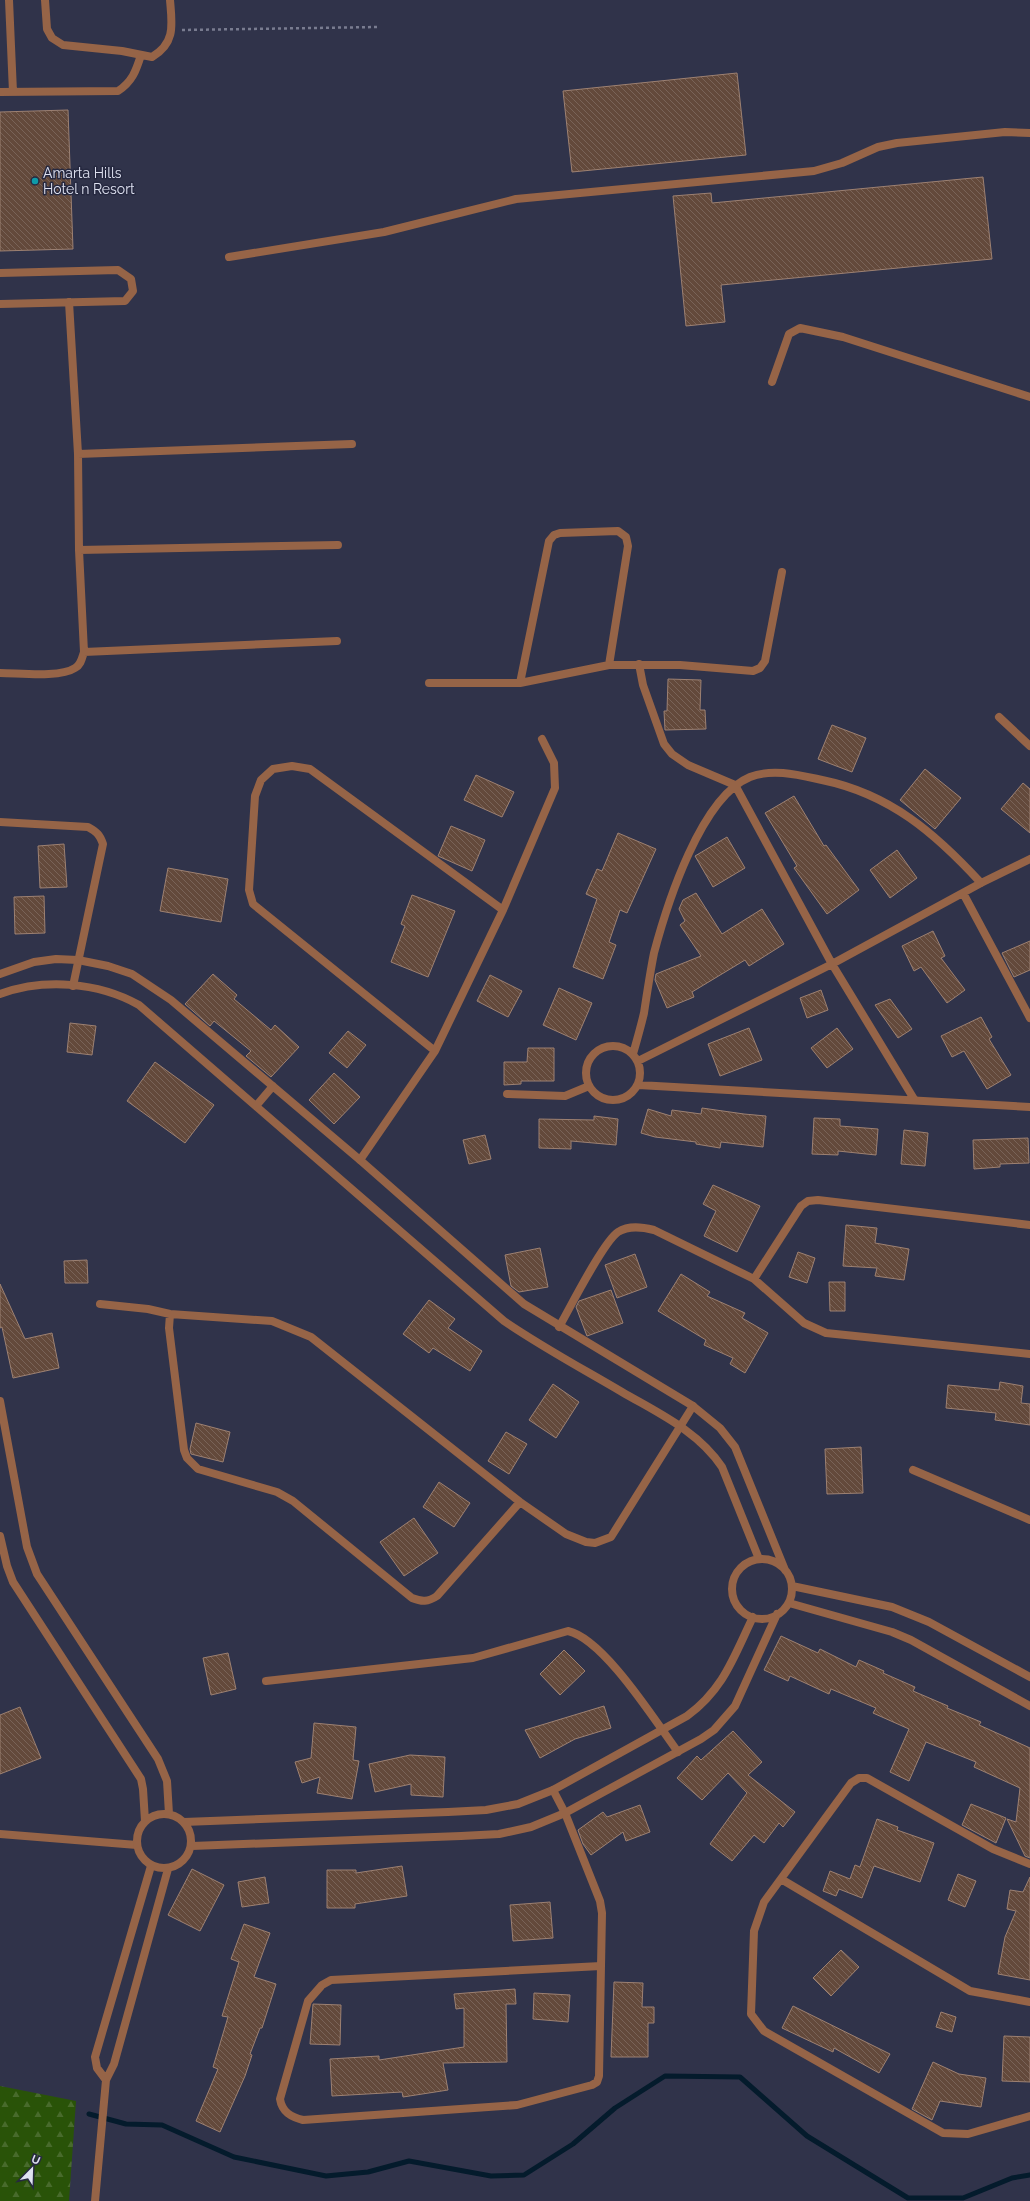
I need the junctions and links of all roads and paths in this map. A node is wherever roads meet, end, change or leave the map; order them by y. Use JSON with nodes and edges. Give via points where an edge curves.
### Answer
{"nodes":[{"id":1,"x":9,"y":0,"type":"edge"},
{"id":2,"x":45,"y":0,"type":"edge"},
{"id":3,"x":170,"y":0,"type":"edge"},
{"id":4,"x":379,"y":27,"type":"dead end"},
{"id":5,"x":172,"y":29,"type":"junction"},
{"id":6,"x":141,"y":55,"type":"junction"},
{"id":7,"x":0,"y":92,"type":"edge"},
{"id":8,"x":13,"y":92,"type":"junction"},
{"id":9,"x":1030,"y":133,"type":"edge"},
{"id":10,"x":230,"y":257,"type":"dead end"},
{"id":11,"x":0,"y":273,"type":"edge"},
{"id":12,"x":69,"y":302,"type":"junction"},
{"id":13,"x":0,"y":304,"type":"edge"},
{"id":14,"x":772,"y":382,"type":"dead end"},
{"id":15,"x":1030,"y":396,"type":"edge"},
{"id":16,"x":352,"y":444,"type":"dead end"},
{"id":17,"x":78,"y":454,"type":"junction"},
{"id":18,"x":338,"y":545,"type":"dead end"},
{"id":19,"x":79,"y":550,"type":"junction"},
{"id":20,"x":782,"y":572,"type":"dead end"},
{"id":21,"x":337,"y":641,"type":"dead end"},
{"id":22,"x":84,"y":652,"type":"junction"},
{"id":23,"x":639,"y":664,"type":"junction"},
{"id":24,"x":608,"y":665,"type":"junction"},
{"id":25,"x":0,"y":673,"type":"edge"},
{"id":26,"x":429,"y":683,"type":"dead end"},
{"id":27,"x":520,"y":683,"type":"junction"},
{"id":28,"x":999,"y":717,"type":"dead end"},
{"id":29,"x":542,"y":739,"type":"dead end"},
{"id":30,"x":1030,"y":746,"type":"edge"},
{"id":31,"x":735,"y":785,"type":"junction"},
{"id":32,"x":0,"y":822,"type":"edge"},
{"id":33,"x":1030,"y":859,"type":"edge"},
{"id":34,"x":981,"y":882,"type":"junction"},
{"id":35,"x":963,"y":892,"type":"junction"},
{"id":36,"x":503,"y":910,"type":"junction"},
{"id":37,"x":78,"y":960,"type":"junction"},
{"id":38,"x":832,"y":964,"type":"junction"},
{"id":39,"x":0,"y":974,"type":"edge"},
{"id":40,"x":73,"y":986,"type":"junction"},
{"id":41,"x":0,"y":994,"type":"edge"},
{"id":42,"x":1030,"y":1018,"type":"edge"},
{"id":43,"x":435,"y":1051,"type":"junction"},
{"id":44,"x":633,"y":1054,"type":"junction"},
{"id":45,"x":638,"y":1061,"type":"junction"},
{"id":46,"x":638,"y":1085,"type":"junction"},
{"id":47,"x":274,"y":1086,"type":"junction"},
{"id":48,"x":589,"y":1086,"type":"junction"},
{"id":49,"x":507,"y":1094,"type":"dead end"},
{"id":50,"x":914,"y":1099,"type":"junction"},
{"id":51,"x":256,"y":1106,"type":"junction"},
{"id":52,"x":1030,"y":1107,"type":"edge"},
{"id":53,"x":360,"y":1160,"type":"junction"},
{"id":54,"x":1030,"y":1225,"type":"edge"},
{"id":55,"x":754,"y":1279,"type":"junction"},
{"id":56,"x":100,"y":1304,"type":"dead end"},
{"id":57,"x":170,"y":1314,"type":"junction"},
{"id":58,"x":559,"y":1327,"type":"junction"},
{"id":59,"x":1030,"y":1354,"type":"edge"},
{"id":60,"x":0,"y":1401,"type":"edge"},
{"id":61,"x":693,"y":1406,"type":"junction"},
{"id":62,"x":680,"y":1426,"type":"junction"},
{"id":63,"x":913,"y":1470,"type":"dead end"},
{"id":64,"x":520,"y":1502,"type":"junction"},
{"id":65,"x":1030,"y":1520,"type":"edge"},
{"id":66,"x":0,"y":1536,"type":"edge"},
{"id":67,"x":759,"y":1559,"type":"junction"},
{"id":68,"x":785,"y":1570,"type":"junction"},
{"id":69,"x":792,"y":1586,"type":"junction"},
{"id":70,"x":788,"y":1603,"type":"junction"},
{"id":71,"x":777,"y":1614,"type":"junction"},
{"id":72,"x":753,"y":1617,"type":"junction"},
{"id":73,"x":1030,"y":1677,"type":"edge"},
{"id":74,"x":266,"y":1681,"type":"dead end"},
{"id":75,"x":1030,"y":1706,"type":"edge"},
{"id":76,"x":661,"y":1730,"type":"junction"},
{"id":77,"x":678,"y":1752,"type":"junction"},
{"id":78,"x":552,"y":1790,"type":"junction"},
{"id":79,"x":169,"y":1814,"type":"junction"},
{"id":80,"x":565,"y":1814,"type":"junction"},
{"id":81,"x":145,"y":1822,"type":"junction"},
{"id":82,"x":184,"y":1822,"type":"junction"},
{"id":83,"x":0,"y":1834,"type":"edge"},
{"id":84,"x":137,"y":1845,"type":"junction"},
{"id":85,"x":192,"y":1846,"type":"junction"},
{"id":86,"x":1030,"y":1864,"type":"edge"},
{"id":87,"x":151,"y":1866,"type":"junction"},
{"id":88,"x":168,"y":1869,"type":"junction"},
{"id":89,"x":781,"y":1879,"type":"junction"},
{"id":90,"x":601,"y":1966,"type":"junction"},
{"id":91,"x":1030,"y":2002,"type":"edge"},
{"id":92,"x":106,"y":2080,"type":"junction"},
{"id":93,"x":1030,"y":2116,"type":"edge"},
{"id":94,"x":95,"y":2201,"type":"edge"}],
"edges":[{"from":1,"to":8,"type":"street"},
{"from":2,"to":6,"type":"street","via":[[47,29],[52,38],[63,45]]},
{"from":3,"to":5,"type":"street"},
{"from":4,"to":5,"type":"path","via":[[191,31]]},
{"from":5,"to":6,"type":"street","via":[[163,51],[152,57]]},
{"from":6,"to":8,"type":"street","via":[[135,74],[128,84],[118,91]]},
{"from":7,"to":8,"type":"street"},
{"from":9,"to":10,"type":"street","via":[[1005,132],[897,143],[878,147],[842,163],[814,170],[516,199],[384,232]]},
{"from":11,"to":12,"type":"street","via":[[118,270],[131,279],[133,291],[125,301]]},
{"from":12,"to":13,"type":"street"},
{"from":12,"to":17,"type":"street"},
{"from":14,"to":15,"type":"street","via":[[789,334],[800,328],[843,337]]},
{"from":16,"to":17,"type":"street"},
{"from":17,"to":19,"type":"street"},
{"from":18,"to":19,"type":"street"},
{"from":19,"to":22,"type":"street"},
{"from":20,"to":23,"type":"street","via":[[765,661],[760,668],[753,671]]},
{"from":21,"to":22,"type":"street"},
{"from":22,"to":25,"type":"street","via":[[81,663],[64,673]]},
{"from":23,"to":24,"type":"street"},
{"from":23,"to":31,"type":"street","via":[[643,685],[664,744],[672,754],[688,765]]},
{"from":24,"to":27,"type":"street"},
{"from":24,"to":27,"type":"street","via":[[628,546],[626,538],[618,531],[560,532],[549,541]]},
{"from":26,"to":27,"type":"street"},
{"from":28,"to":30,"type":"street"},
{"from":29,"to":36,"type":"street","via":[[554,763],[555,788]]},
{"from":31,"to":34,"type":"street","via":[[751,777],[769,773],[794,774],[861,791],[888,804],[925,828],[950,848]]},
{"from":31,"to":38,"type":"street"},
{"from":31,"to":44,"type":"street","via":[[710,813],[678,880],[654,953],[644,1013]]},
{"from":32,"to":37,"type":"street","via":[[88,827],[101,837],[103,844]]},
{"from":33,"to":34,"type":"street"},
{"from":34,"to":35,"type":"street"},
{"from":35,"to":38,"type":"street"},
{"from":35,"to":42,"type":"street"},
{"from":36,"to":43,"type":"street"},
{"from":36,"to":43,"type":"street","via":[[310,769],[292,766],[273,769],[261,780],[254,804],[249,890],[253,904]]},
{"from":37,"to":39,"type":"street","via":[[34,962]]},
{"from":37,"to":40,"type":"street"},
{"from":37,"to":47,"type":"street","via":[[132,974],[151,985]]},
{"from":38,"to":45,"type":"street"},
{"from":38,"to":50,"type":"street"},
{"from":40,"to":41,"type":"street","via":[[42,984]]},
{"from":40,"to":51,"type":"street","via":[[116,994],[139,1006]]},
{"from":43,"to":53,"type":"street"},
{"from":44,"to":45,"type":"street"},
{"from":44,"to":48,"type":"street","via":[[618,1046],[601,1048],[589,1061],[586,1069]]},
{"from":45,"to":46,"type":"street","via":[[641,1069]]},
{"from":46,"to":48,"type":"street","via":[[633,1093],[618,1100],[601,1098]]},
{"from":46,"to":50,"type":"street"},
{"from":47,"to":51,"type":"street"},
{"from":47,"to":53,"type":"street"},
{"from":48,"to":49,"type":"street","via":[[565,1096]]},
{"from":50,"to":52,"type":"street"},
{"from":51,"to":62,"type":"street","via":[[504,1321]]},
{"from":53,"to":58,"type":"street","via":[[503,1288]]},
{"from":54,"to":55,"type":"street","via":[[818,1200],[808,1201],[801,1206]]},
{"from":55,"to":58,"type":"street","via":[[654,1230],[640,1227],[627,1229],[610,1239]]},
{"from":55,"to":59,"type":"street","via":[[804,1323],[826,1333]]},
{"from":56,"to":57,"type":"street"},
{"from":57,"to":64,"type":"street","via":[[272,1321],[310,1337]]},
{"from":57,"to":64,"type":"street","via":[[169,1328],[184,1450],[193,1465],[206,1472],[277,1492],[293,1501],[412,1598],[429,1601],[438,1596]]},
{"from":58,"to":61,"type":"street"},
{"from":60,"to":79,"type":"street","via":[[27,1547],[37,1574],[158,1759],[167,1781]]},
{"from":61,"to":62,"type":"street"},
{"from":61,"to":68,"type":"street","via":[[720,1428],[735,1447]]},
{"from":62,"to":64,"type":"street","via":[[610,1537],[603,1541],[595,1543],[575,1538]]},
{"from":62,"to":67,"type":"street","via":[[714,1454],[722,1466]]},
{"from":63,"to":65,"type":"street"},
{"from":66,"to":81,"type":"street","via":[[13,1582],[140,1779]]},
{"from":67,"to":68,"type":"street","via":[[778,1563]]},
{"from":67,"to":72,"type":"street","via":[[738,1570],[732,1585],[732,1594],[739,1608]]},
{"from":68,"to":69,"type":"street"},
{"from":69,"to":70,"type":"street"},
{"from":69,"to":73,"type":"street","via":[[892,1607],[929,1622]]},
{"from":70,"to":71,"type":"street"},
{"from":70,"to":75,"type":"street","via":[[892,1632],[911,1640]]},
{"from":71,"to":72,"type":"street","via":[[770,1618]]},
{"from":71,"to":77,"type":"street","via":[[735,1706],[714,1730]]},
{"from":72,"to":76,"type":"street","via":[[718,1688],[701,1706]]},
{"from":74,"to":76,"type":"street","via":[[473,1658],[568,1631],[578,1633],[613,1665]]},
{"from":76,"to":77,"type":"street"},
{"from":76,"to":78,"type":"street"},
{"from":77,"to":80,"type":"street"},
{"from":78,"to":80,"type":"street"},
{"from":78,"to":82,"type":"street","via":[[518,1804],[486,1810]]},
{"from":79,"to":81,"type":"street","via":[[152,1816]]},
{"from":79,"to":82,"type":"street"},
{"from":80,"to":85,"type":"street","via":[[531,1827],[499,1834]]},
{"from":80,"to":90,"type":"street","via":[[600,1901]]},
{"from":81,"to":84,"type":"street","via":[[137,1836]]},
{"from":82,"to":85,"type":"street","via":[[192,1837]]},
{"from":83,"to":84,"type":"street"},
{"from":84,"to":87,"type":"street","via":[[139,1854]]},
{"from":85,"to":88,"type":"street","via":[[184,1861]]},
{"from":86,"to":89,"type":"street","via":[[993,1849],[867,1778],[859,1778],[851,1783]]},
{"from":87,"to":88,"type":"street"},
{"from":87,"to":92,"type":"street","via":[[95,2057],[97,2068]]},
{"from":88,"to":92,"type":"street","via":[[114,2064]]},
{"from":89,"to":91,"type":"street","via":[[970,1991]]},
{"from":89,"to":93,"type":"street","via":[[764,1902],[754,1931],[751,2014],[764,2031],[943,2133],[968,2134]]},
{"from":90,"to":90,"type":"street","via":[[599,2076],[592,2086],[517,2105],[311,2120],[296,2119],[281,2106],[280,2099],[308,2001],[322,1985],[332,1980]]},
{"from":92,"to":94,"type":"street"}]}
